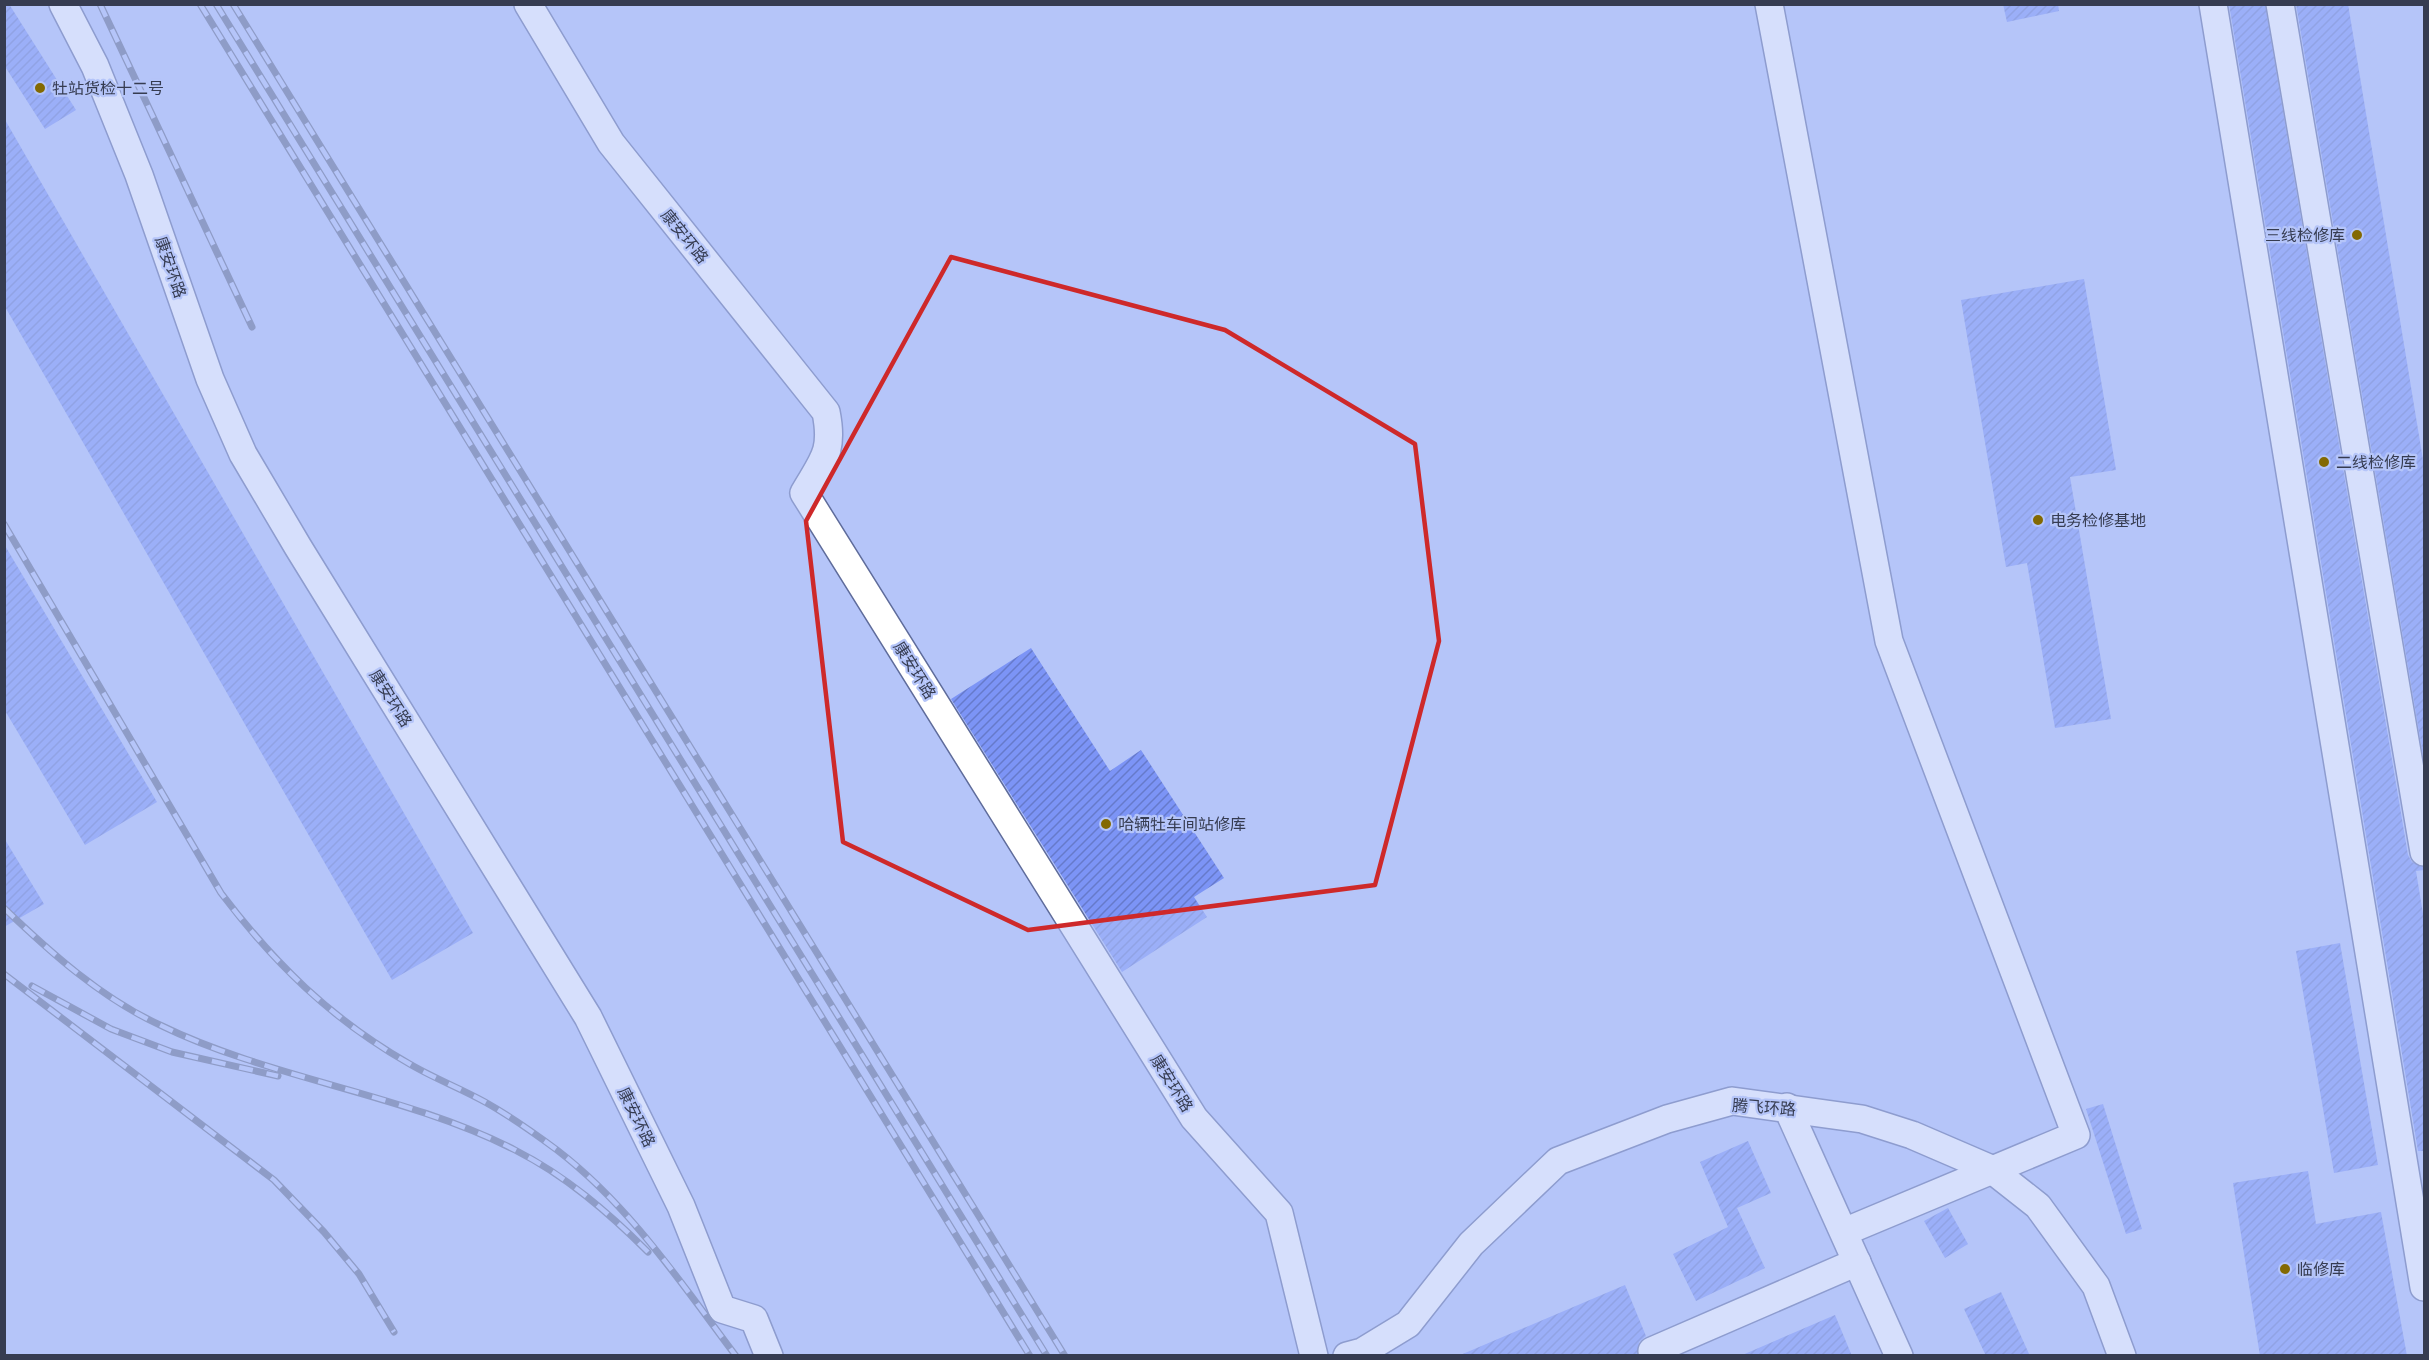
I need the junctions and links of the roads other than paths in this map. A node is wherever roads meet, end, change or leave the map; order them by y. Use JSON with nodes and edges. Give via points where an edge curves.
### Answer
{"nodes":[{"id":1,"x":63,"y":4,"type":"edge"},
{"id":2,"x":528,"y":4,"type":"edge"},
{"id":3,"x":1769,"y":4,"type":"edge"},
{"id":4,"x":2213,"y":4,"type":"edge"},
{"id":5,"x":2280,"y":4,"type":"edge"},
{"id":6,"x":2424,"y":852,"type":"edge"},
{"id":7,"x":1787,"y":1107,"type":"junction"},
{"id":8,"x":1990,"y":1169,"type":"junction"},
{"id":9,"x":1844,"y":1232,"type":"junction"},
{"id":10,"x":1857,"y":1262,"type":"junction"},
{"id":11,"x":2424,"y":1287,"type":"edge"},
{"id":12,"x":769,"y":1356,"type":"edge"},
{"id":13,"x":1314,"y":1356,"type":"edge"},
{"id":14,"x":1347,"y":1356,"type":"edge"},
{"id":15,"x":1654,"y":1356,"type":"edge"},
{"id":16,"x":1899,"y":1356,"type":"edge"},
{"id":17,"x":2122,"y":1356,"type":"edge"}],
"edges":[{"from":1,"to":12,"type":"lane","name":"康安环路","via":[[95,66],[139,175],[210,379],[243,454],[588,1017],[681,1206],[722,1309],[754,1318]]},
{"from":2,"to":13,"type":"lane","name":"康安环路","via":[[611,143],[826,412],[828,452],[804,493],[1194,1118],[1279,1213]]},
{"from":3,"to":8,"type":"lane","via":[[1889,641],[2076,1135]]},
{"from":4,"to":11,"type":"lane"},
{"from":5,"to":6,"type":"lane"},
{"from":7,"to":8,"type":"lane","name":"腾飞环路","via":[[1862,1119],[1912,1135]]},
{"from":7,"to":9,"type":"lane"},
{"from":7,"to":14,"type":"lane","name":"腾飞环路","via":[[1732,1101],[1667,1119],[1558,1161],[1471,1244],[1408,1324],[1362,1352]]},
{"from":8,"to":9,"type":"lane"},
{"from":8,"to":17,"type":"lane","name":"腾飞环路","via":[[2038,1206],[2096,1286]]},
{"from":9,"to":10,"type":"lane"},
{"from":10,"to":15,"type":"lane","via":[[1652,1351]]},
{"from":10,"to":16,"type":"lane"}]}
